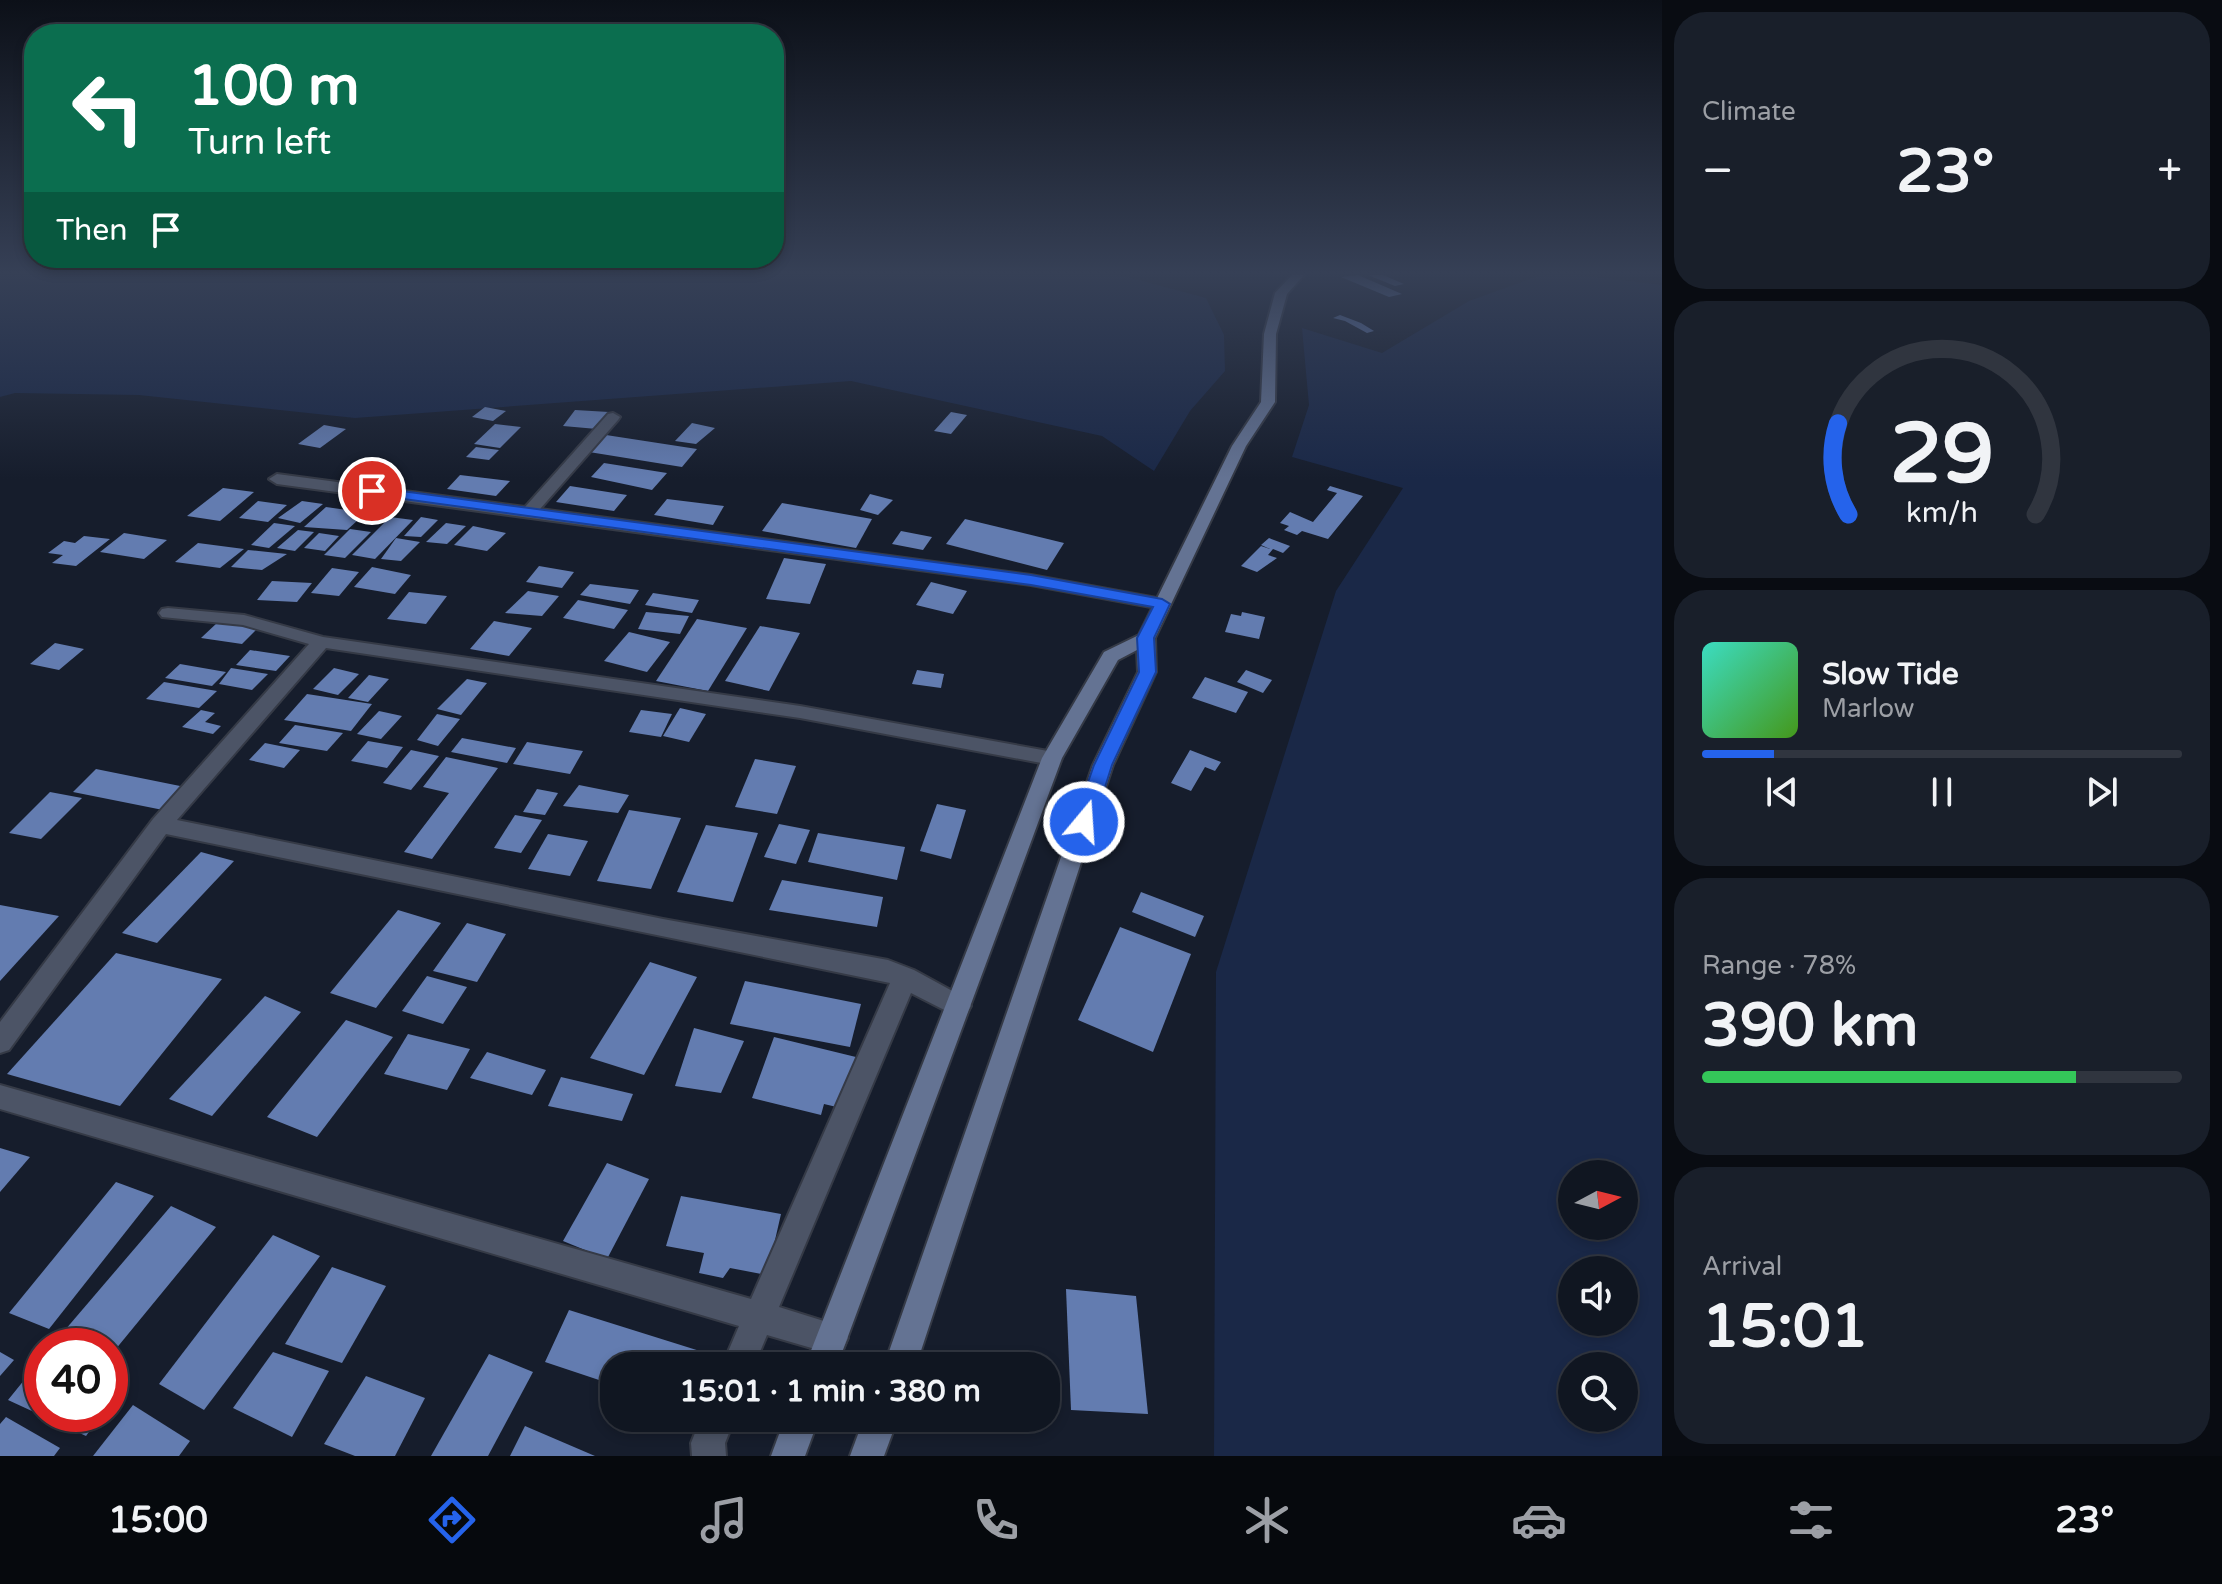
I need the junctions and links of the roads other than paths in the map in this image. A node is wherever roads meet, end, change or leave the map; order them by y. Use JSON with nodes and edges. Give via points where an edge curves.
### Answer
{"nodes":[{"id":1,"x":1270,"y":343,"type":"edge"},
{"id":2,"x":613,"y":417,"type":"dead end"},
{"id":3,"x":277,"y":479,"type":"dead end"},
{"id":4,"x":529,"y":512,"type":"junction"},
{"id":5,"x":1162,"y":604,"type":"junction"},
{"id":6,"x":168,"y":613,"type":"dead end"},
{"id":7,"x":1146,"y":638,"type":"junction"},
{"id":8,"x":321,"y":642,"type":"junction"},
{"id":9,"x":1052,"y":758,"type":"junction"},
{"id":10,"x":161,"y":825,"type":"junction"},
{"id":11,"x":905,"y":977,"type":"junction"},
{"id":12,"x":958,"y":1006,"type":"junction"},
{"id":13,"x":0,"y":1042,"type":"edge"},
{"id":14,"x":0,"y":1097,"type":"edge"},
{"id":15,"x":757,"y":1317,"type":"junction"},
{"id":16,"x":832,"y":1338,"type":"junction"},
{"id":17,"x":743,"y":1352,"type":"edge"},
{"id":18,"x":826,"y":1352,"type":"edge"},
{"id":19,"x":905,"y":1352,"type":"edge"},
{"id":20,"x":712,"y":1432,"type":"edge"},
{"id":21,"x":797,"y":1432,"type":"edge"},
{"id":22,"x":876,"y":1432,"type":"edge"},
{"id":23,"x":709,"y":1456,"type":"edge"},
{"id":24,"x":788,"y":1456,"type":"edge"},
{"id":25,"x":867,"y":1456,"type":"edge"}],
"edges":[{"from":1,"to":5,"type":"street","via":[[1268,402],[1239,446]]},
{"from":2,"to":4,"type":"street"},
{"from":3,"to":4,"type":"street"},
{"from":4,"to":5,"type":"street","via":[[1031,580]]},
{"from":5,"to":7,"type":"street"},
{"from":6,"to":8,"type":"street","via":[[244,620]]},
{"from":7,"to":9,"type":"street","via":[[1111,656]]},
{"from":7,"to":19,"type":"street","via":[[1147,672],[1103,765]]},
{"from":8,"to":9,"type":"street","via":[[800,712]]},
{"from":8,"to":10,"type":"street"},
{"from":9,"to":12,"type":"street"},
{"from":10,"to":11,"type":"street"},
{"from":10,"to":13,"type":"street"},
{"from":11,"to":12,"type":"street"},
{"from":11,"to":15,"type":"street"},
{"from":12,"to":16,"type":"street"},
{"from":14,"to":15,"type":"street"},
{"from":15,"to":16,"type":"street"},
{"from":15,"to":17,"type":"street"},
{"from":16,"to":18,"type":"street"},
{"from":20,"to":23,"type":"street"},
{"from":21,"to":24,"type":"street"},
{"from":22,"to":25,"type":"street"}]}
